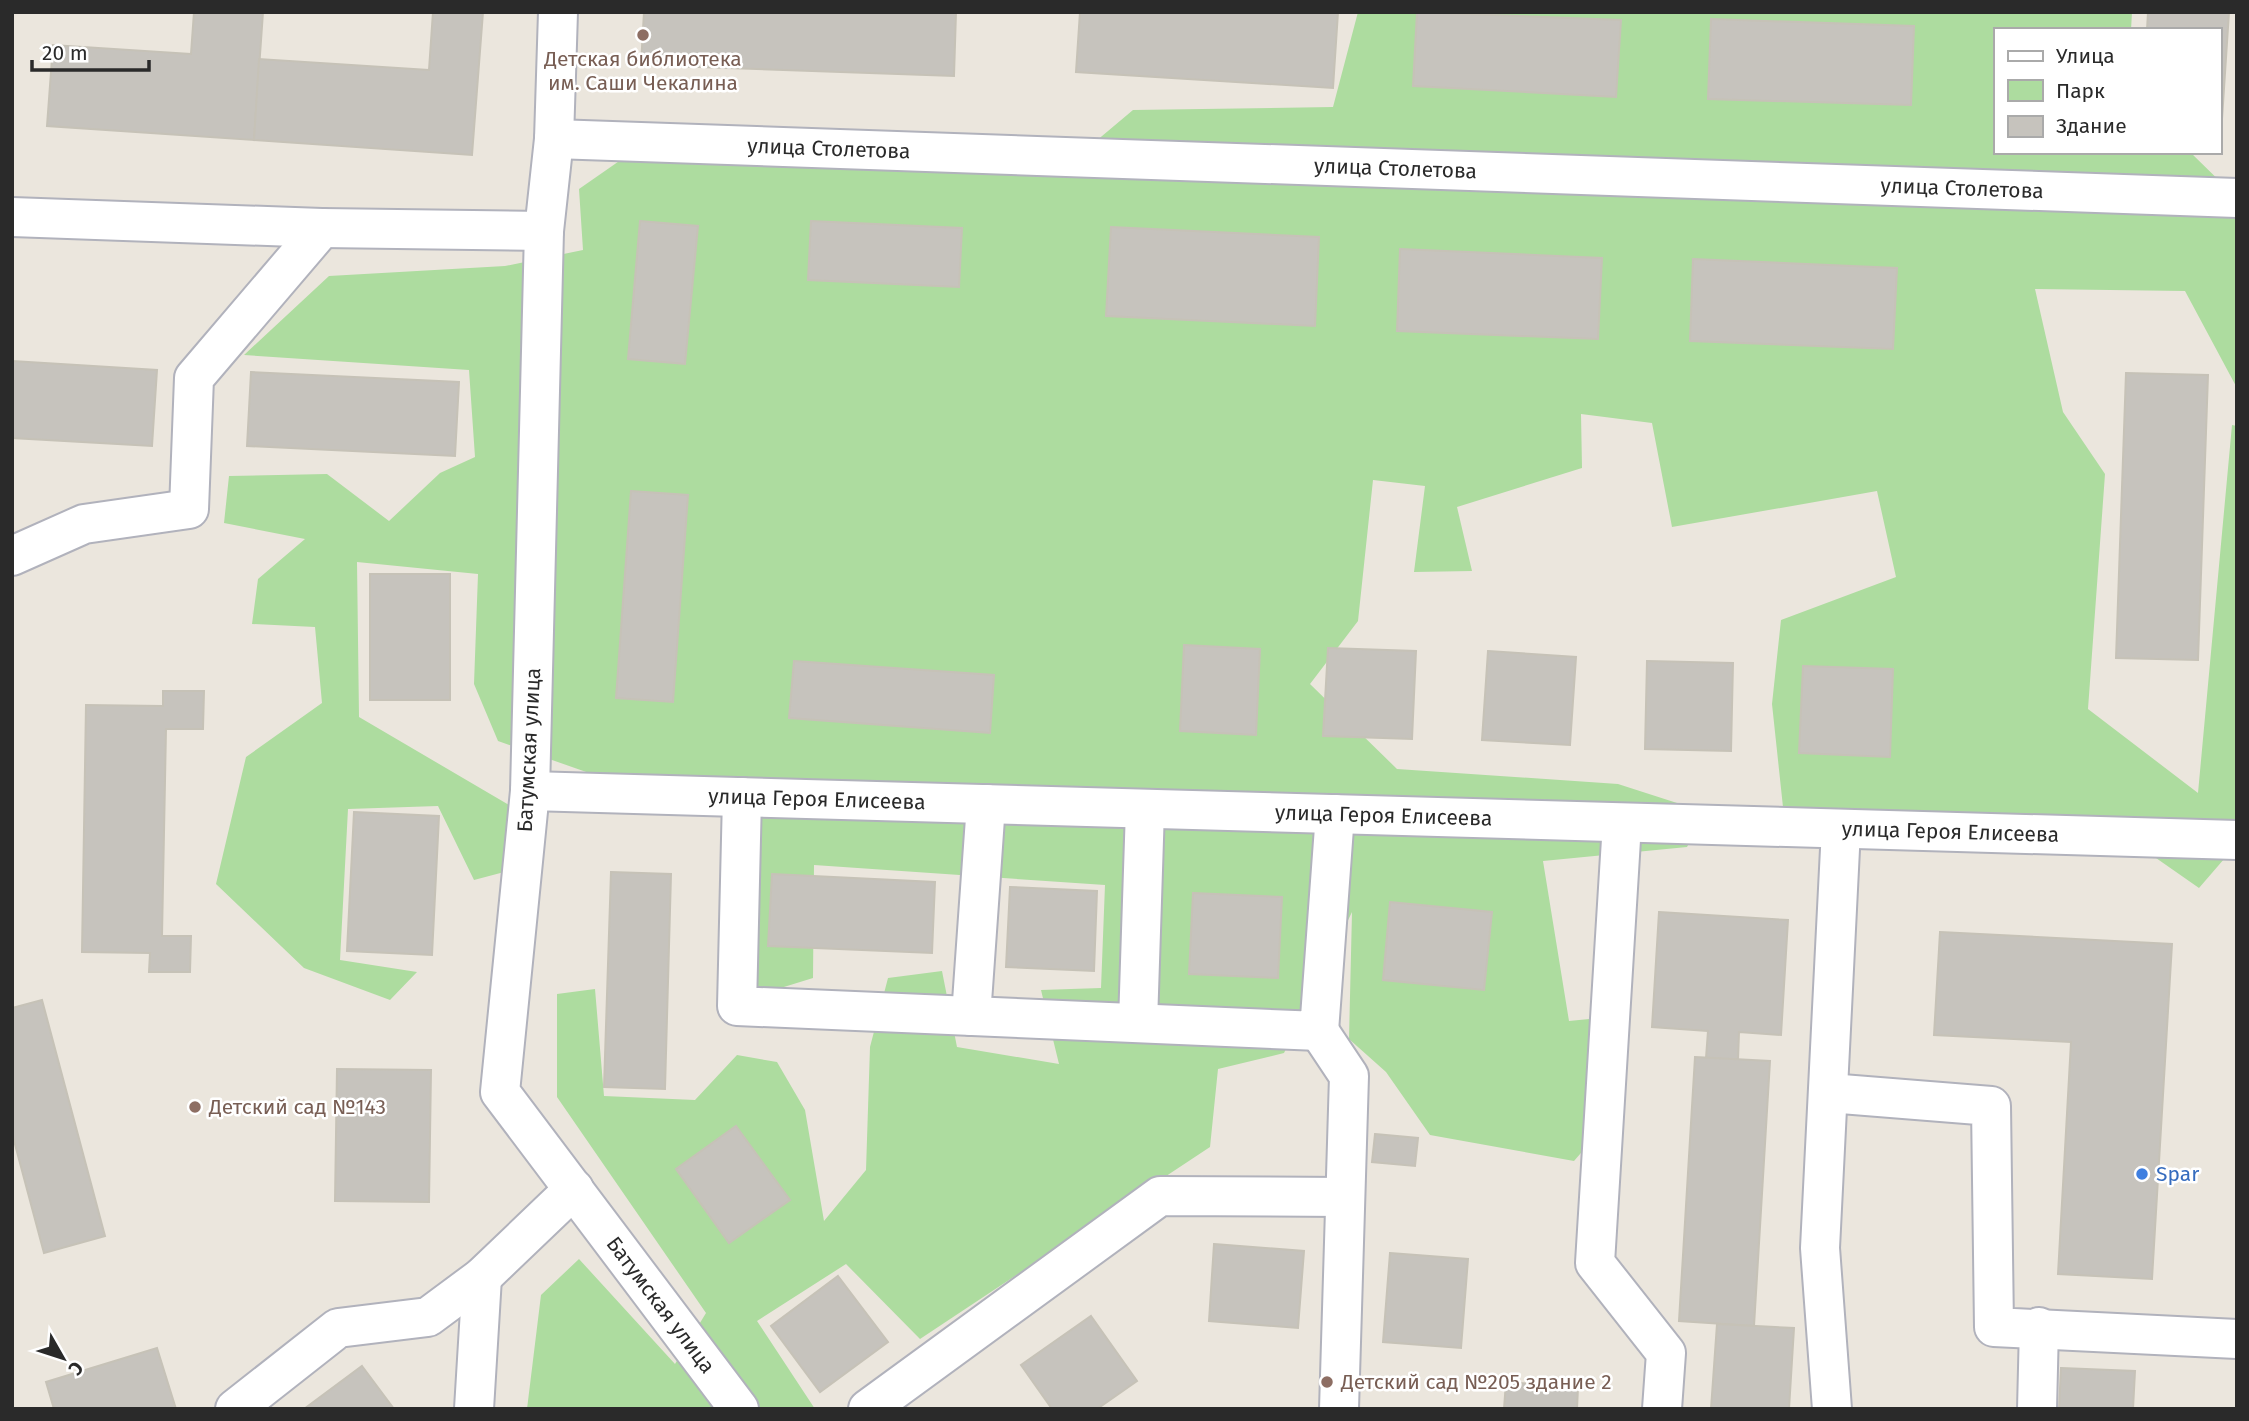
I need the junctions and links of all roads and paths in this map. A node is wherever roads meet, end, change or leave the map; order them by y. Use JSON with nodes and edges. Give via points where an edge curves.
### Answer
{"nodes":[{"id":1,"x":558,"y":12,"type":"edge"},
{"id":2,"x":554,"y":139,"type":"junction"},
{"id":3,"x":2237,"y":198,"type":"edge"},
{"id":4,"x":12,"y":217,"type":"edge"},
{"id":5,"x":322,"y":228,"type":"junction"},
{"id":6,"x":544,"y":231,"type":"junction"},
{"id":7,"x":12,"y":556,"type":"edge"},
{"id":8,"x":530,"y":791,"type":"junction"},
{"id":9,"x":742,"y":797,"type":"junction"},
{"id":10,"x":986,"y":804,"type":"junction"},
{"id":11,"x":1145,"y":809,"type":"junction"},
{"id":12,"x":1335,"y":814,"type":"junction"},
{"id":13,"x":1622,"y":823,"type":"junction"},
{"id":14,"x":1841,"y":829,"type":"junction"},
{"id":15,"x":2237,"y":840,"type":"edge"},
{"id":16,"x":971,"y":1016,"type":"junction"},
{"id":17,"x":1138,"y":1023,"type":"junction"},
{"id":18,"x":1318,"y":1031,"type":"junction"},
{"id":19,"x":1829,"y":1093,"type":"junction"},
{"id":20,"x":574,"y":1189,"type":"junction"},
{"id":21,"x":1345,"y":1197,"type":"junction"},
{"id":22,"x":482,"y":1277,"type":"junction"},
{"id":23,"x":2039,"y":1327,"type":"junction"},
{"id":24,"x":2237,"y":1339,"type":"edge"},
{"id":25,"x":235,"y":1409,"type":"edge"},
{"id":26,"x":474,"y":1409,"type":"edge"},
{"id":27,"x":739,"y":1409,"type":"edge"},
{"id":28,"x":868,"y":1409,"type":"edge"},
{"id":29,"x":1339,"y":1409,"type":"edge"},
{"id":30,"x":1662,"y":1409,"type":"edge"},
{"id":31,"x":1832,"y":1409,"type":"edge"},
{"id":32,"x":2037,"y":1409,"type":"edge"}],
"edges":[{"from":1,"to":2,"type":"street","name":"Батумская улица"},
{"from":2,"to":3,"type":"street","name":"улица Столетова"},
{"from":2,"to":6,"type":"street","name":"Батумская улица"},
{"from":4,"to":5,"type":"street"},
{"from":5,"to":6,"type":"street"},
{"from":5,"to":7,"type":"street","via":[[194,379],[189,509],[84,524]]},
{"from":6,"to":8,"type":"street","name":"Батумская улица"},
{"from":8,"to":9,"type":"street","name":"улица Героя Елисеева"},
{"from":8,"to":20,"type":"street","name":"Батумская улица","via":[[500,1092]]},
{"from":9,"to":10,"type":"street","name":"улица Героя Елисеева"},
{"from":9,"to":16,"type":"street","via":[[737,1006]]},
{"from":10,"to":11,"type":"street","name":"улица Героя Елисеева"},
{"from":10,"to":16,"type":"street"},
{"from":11,"to":12,"type":"street","name":"улица Героя Елисеева"},
{"from":11,"to":17,"type":"street"},
{"from":12,"to":13,"type":"street","name":"улица Героя Елисеева"},
{"from":12,"to":18,"type":"street"},
{"from":13,"to":14,"type":"street","name":"улица Героя Елисеева"},
{"from":13,"to":30,"type":"street","via":[[1595,1264],[1666,1353]]},
{"from":14,"to":15,"type":"street","name":"улица Героя Елисеева"},
{"from":14,"to":19,"type":"street"},
{"from":16,"to":17,"type":"street"},
{"from":17,"to":18,"type":"street"},
{"from":18,"to":21,"type":"street","via":[[1349,1076]]},
{"from":19,"to":23,"type":"street","via":[[1991,1106],[1994,1327]]},
{"from":19,"to":31,"type":"street","via":[[1819,1248]]},
{"from":20,"to":22,"type":"street"},
{"from":20,"to":27,"type":"street","name":"Батумская улица"},
{"from":21,"to":28,"type":"street","via":[[1160,1195]]},
{"from":21,"to":29,"type":"street"},
{"from":22,"to":25,"type":"street","via":[[428,1317],[338,1328]]},
{"from":22,"to":26,"type":"street"},
{"from":23,"to":24,"type":"street"},
{"from":23,"to":32,"type":"street"}]}
